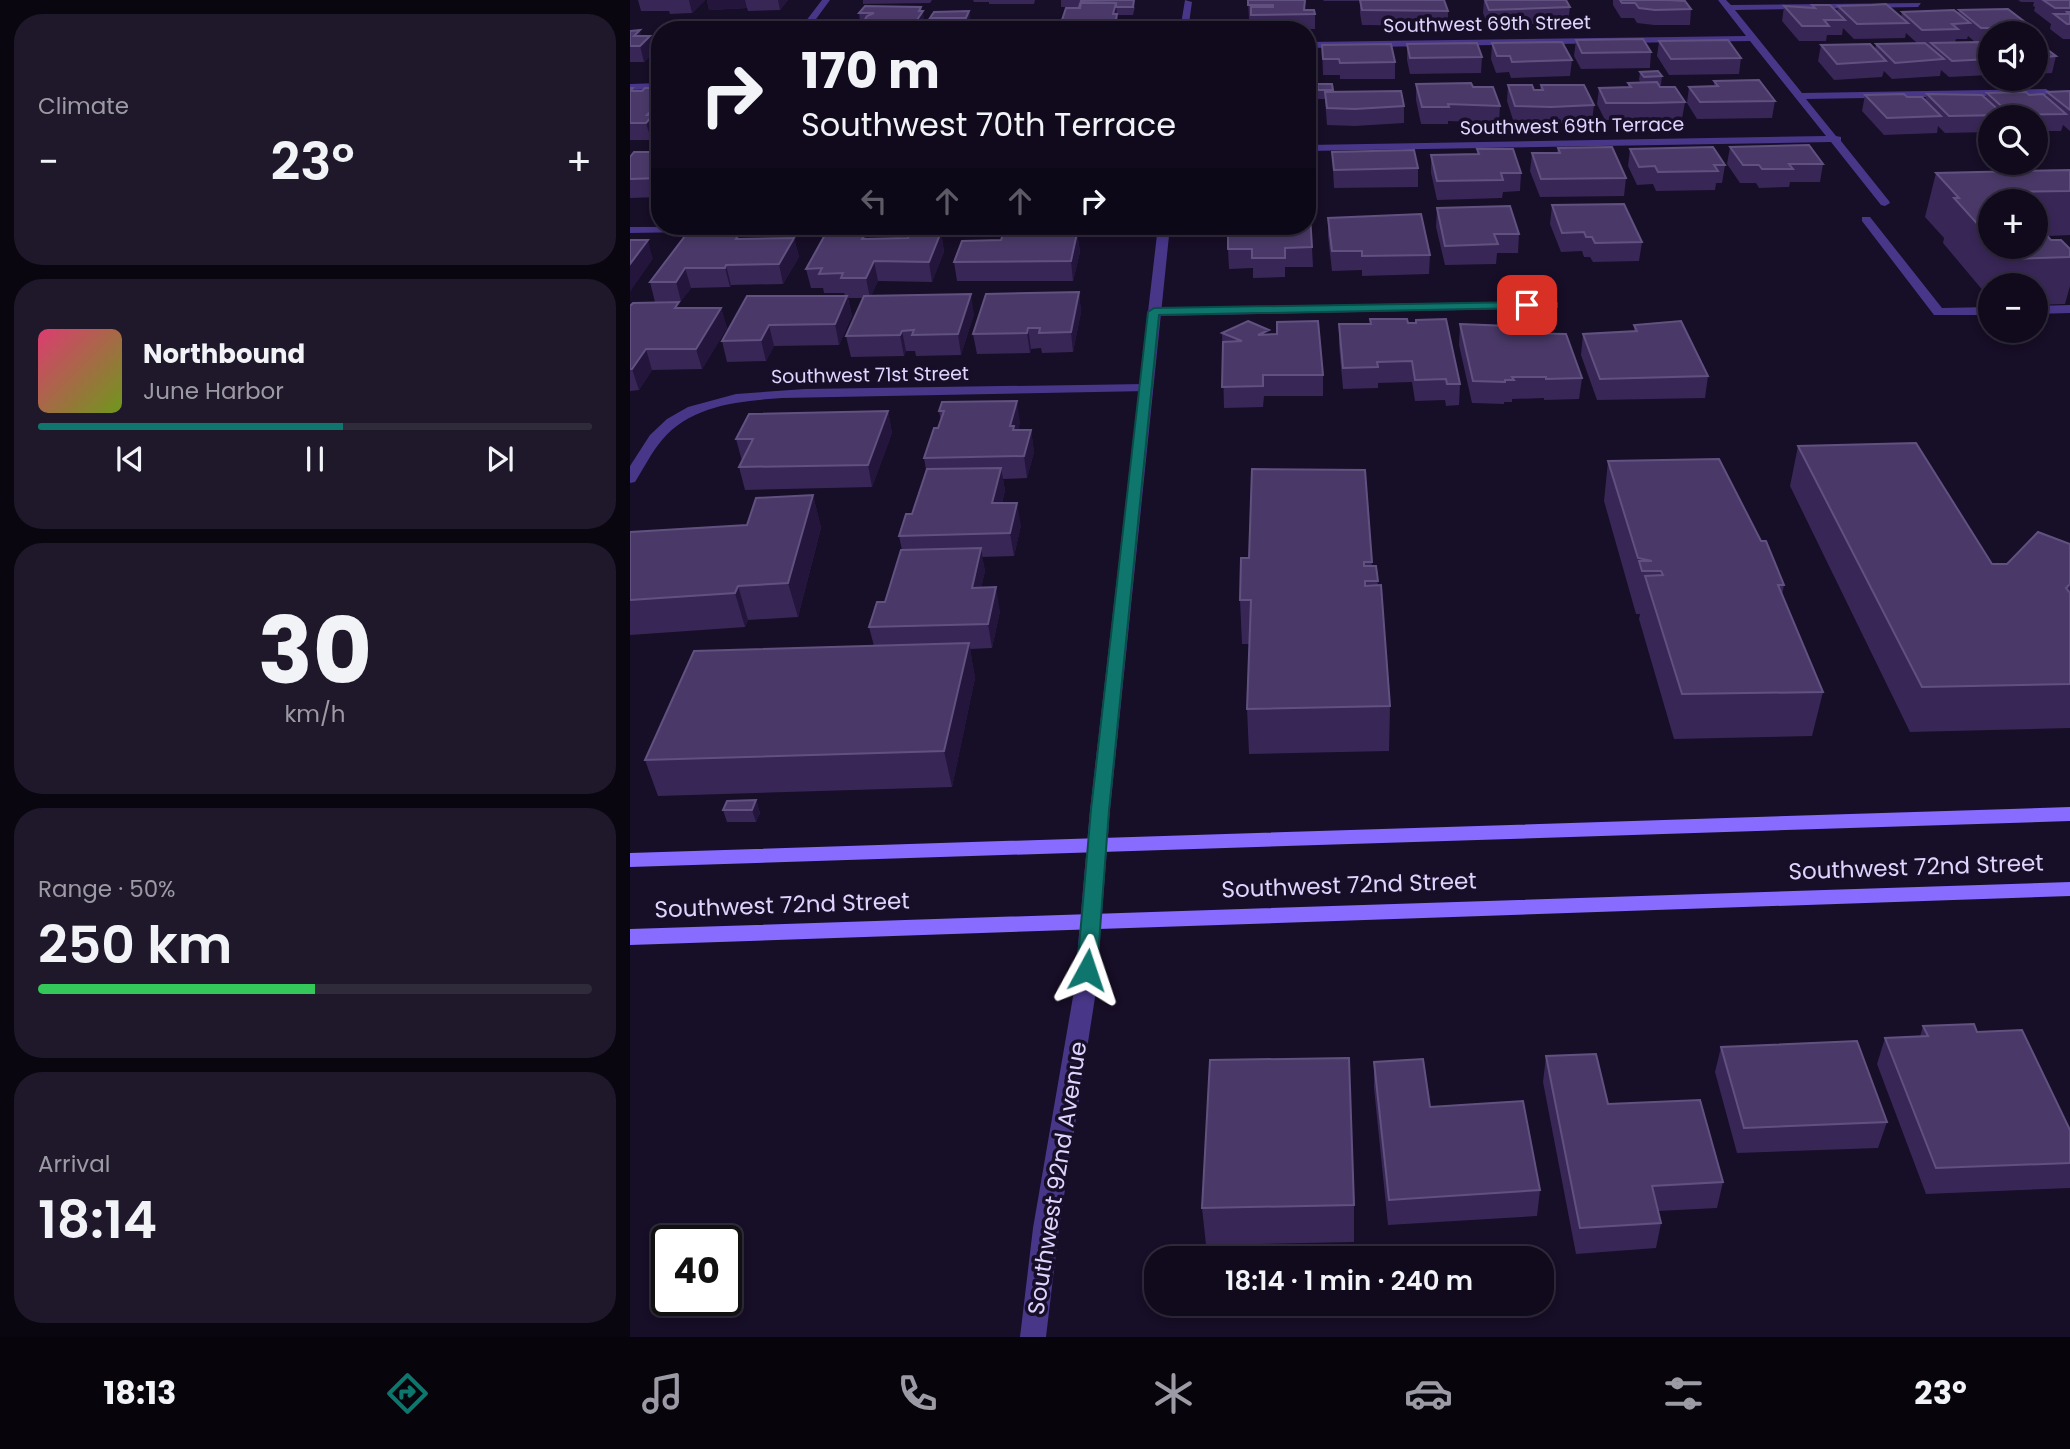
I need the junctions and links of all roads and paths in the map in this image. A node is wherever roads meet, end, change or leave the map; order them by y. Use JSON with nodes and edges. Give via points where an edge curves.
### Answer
{"nodes":[{"id":1,"x":826,"y":0,"type":"edge"},
{"id":2,"x":1188,"y":1,"type":"edge"},
{"id":3,"x":1725,"y":4,"type":"edge"},
{"id":4,"x":1918,"y":5,"type":"dead end"},
{"id":5,"x":810,"y":21,"type":"edge"},
{"id":6,"x":1185,"y":21,"type":"edge"},
{"id":7,"x":1752,"y":38,"type":"junction"},
{"id":8,"x":1316,"y":45,"type":"edge"},
{"id":9,"x":630,"y":86,"type":"edge"},
{"id":10,"x":651,"y":86,"type":"edge"},
{"id":11,"x":2046,"y":92,"type":"edge"},
{"id":12,"x":1801,"y":96,"type":"junction"},
{"id":13,"x":1837,"y":139,"type":"junction"},
{"id":14,"x":1316,"y":148,"type":"edge"},
{"id":15,"x":1885,"y":203,"type":"dead end"},
{"id":16,"x":1866,"y":219,"type":"dead end"},
{"id":17,"x":630,"y":230,"type":"edge"},
{"id":18,"x":651,"y":230,"type":"edge"},
{"id":19,"x":1163,"y":235,"type":"edge"},
{"id":20,"x":1554,"y":305,"type":"dead end"},
{"id":21,"x":2070,"y":309,"type":"edge"},
{"id":22,"x":2048,"y":310,"type":"edge"},
{"id":23,"x":1978,"y":311,"type":"edge"},
{"id":24,"x":1154,"y":312,"type":"junction"},
{"id":25,"x":1144,"y":388,"type":"junction"},
{"id":26,"x":630,"y":479,"type":"edge"},
{"id":27,"x":2070,"y":814,"type":"edge"},
{"id":28,"x":1097,"y":847,"type":"junction"},
{"id":29,"x":630,"y":860,"type":"edge"},
{"id":30,"x":2070,"y":889,"type":"edge"},
{"id":31,"x":1091,"y":920,"type":"junction"},
{"id":32,"x":630,"y":937,"type":"edge"},
{"id":33,"x":1033,"y":1337,"type":"edge"}],
"edges":[{"from":1,"to":5,"type":"street"},
{"from":2,"to":6,"type":"street"},
{"from":3,"to":4,"type":"street"},
{"from":3,"to":7,"type":"street"},
{"from":7,"to":8,"type":"street","name":"Southwest 69th Street"},
{"from":7,"to":12,"type":"street"},
{"from":9,"to":10,"type":"street"},
{"from":11,"to":12,"type":"street"},
{"from":12,"to":13,"type":"street"},
{"from":13,"to":14,"type":"street","name":"Southwest 69th Terrace"},
{"from":13,"to":15,"type":"street"},
{"from":16,"to":23,"type":"street","via":[[1938,312]]},
{"from":17,"to":18,"type":"street"},
{"from":19,"to":24,"type":"street","name":"Southwest 92nd Avenue"},
{"from":20,"to":24,"type":"street"},
{"from":21,"to":22,"type":"street"},
{"from":24,"to":25,"type":"street","name":"Southwest 92nd Avenue"},
{"from":25,"to":26,"type":"street","name":"Southwest 71st Street","via":[[728,400],[664,427]]},
{"from":25,"to":28,"type":"street","name":"Southwest 92nd Avenue"},
{"from":27,"to":28,"type":"main road","name":"Southwest 72nd Street"},
{"from":28,"to":29,"type":"main road","name":"Southwest 72nd Street"},
{"from":28,"to":31,"type":"street","name":"Southwest 92nd Avenue"},
{"from":30,"to":31,"type":"main road","name":"Southwest 72nd Street"},
{"from":31,"to":32,"type":"main road","name":"Southwest 72nd Street"},
{"from":31,"to":33,"type":"street","name":"Southwest 92nd Avenue","via":[[1085,991]]}]}
